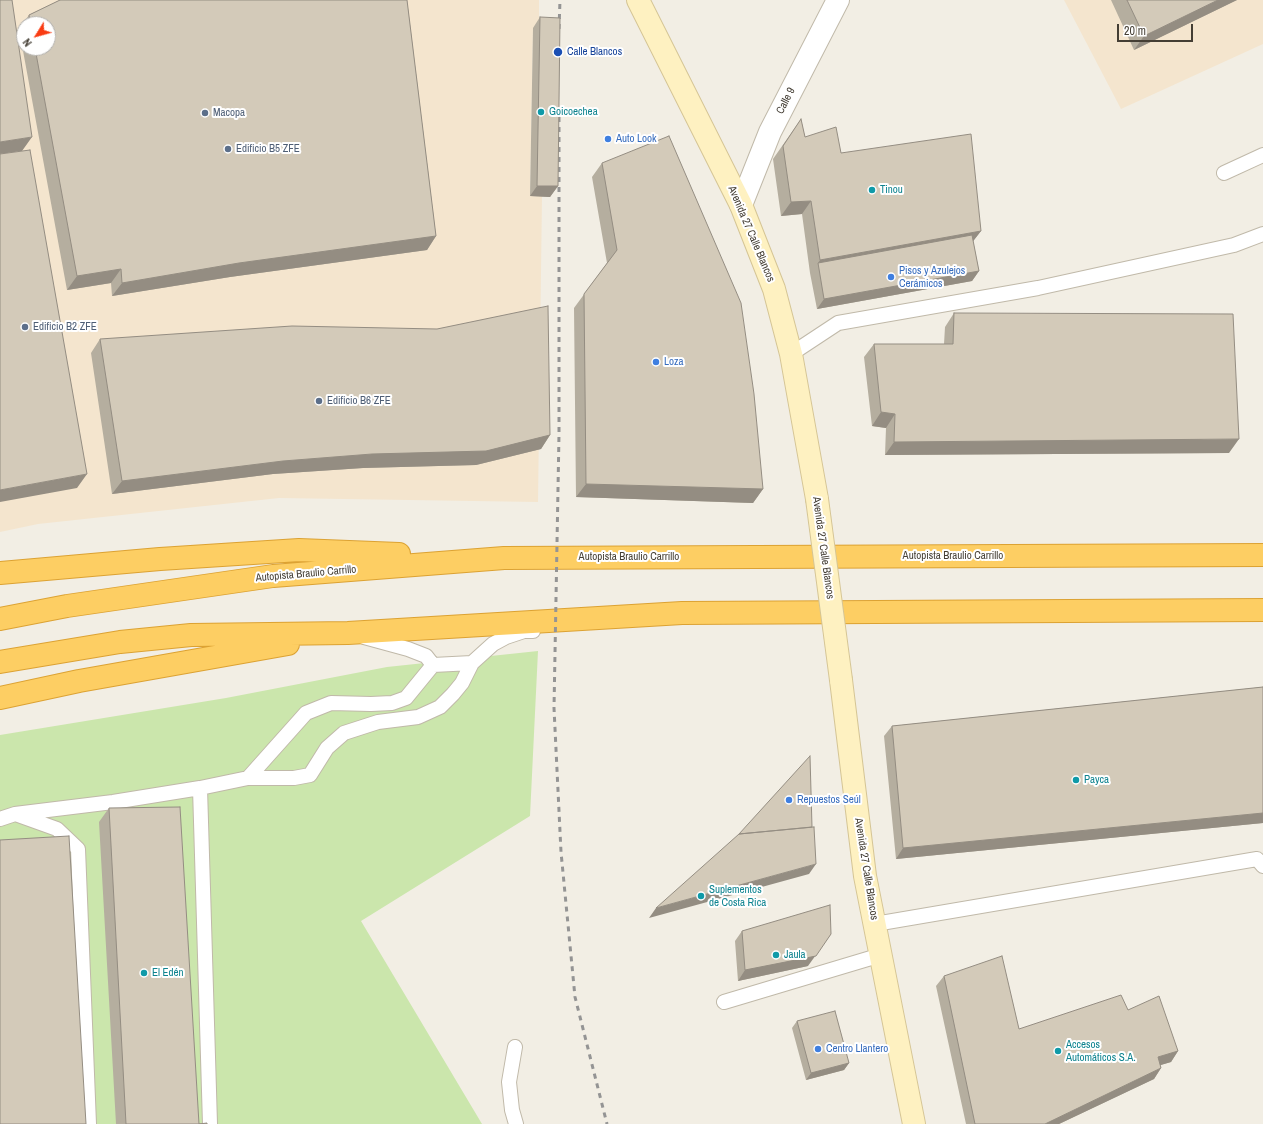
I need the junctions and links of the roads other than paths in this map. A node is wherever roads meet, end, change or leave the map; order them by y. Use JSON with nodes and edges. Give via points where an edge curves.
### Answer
{"nodes":[{"id":1,"x":638,"y":0,"type":"edge"},
{"id":2,"x":838,"y":0,"type":"edge"},
{"id":3,"x":1263,"y":155,"type":"edge"},
{"id":4,"x":1224,"y":173,"type":"dead end"},
{"id":5,"x":741,"y":205,"type":"junction"},
{"id":6,"x":1263,"y":234,"type":"edge"},
{"id":7,"x":791,"y":354,"type":"junction"},
{"id":8,"x":1263,"y":555,"type":"edge"},
{"id":9,"x":504,"y":558,"type":"junction"},
{"id":10,"x":1,"y":573,"type":"edge"},
{"id":11,"x":1263,"y":610,"type":"edge"},
{"id":12,"x":682,"y":614,"type":"junction"},
{"id":13,"x":0,"y":619,"type":"edge"},
{"id":14,"x":348,"y":633,"type":"junction"},
{"id":15,"x":0,"y":662,"type":"edge"},
{"id":16,"x":472,"y":663,"type":"junction"},
{"id":17,"x":433,"y":666,"type":"junction"},
{"id":18,"x":0,"y":698,"type":"edge"},
{"id":19,"x":248,"y":778,"type":"junction"},
{"id":20,"x":200,"y":788,"type":"junction"},
{"id":21,"x":113,"y":802,"type":"junction"},
{"id":22,"x":15,"y":814,"type":"junction"},
{"id":23,"x":113,"y":817,"type":"edge"},
{"id":24,"x":0,"y":819,"type":"edge"},
{"id":25,"x":1263,"y":866,"type":"edge"},
{"id":26,"x":875,"y":924,"type":"junction"},
{"id":27,"x":881,"y":954,"type":"junction"},
{"id":28,"x":724,"y":1002,"type":"dead end"},
{"id":29,"x":515,"y":1047,"type":"dead end"},
{"id":30,"x":89,"y":1124,"type":"edge"},
{"id":31,"x":210,"y":1124,"type":"edge"},
{"id":32,"x":516,"y":1124,"type":"edge"},
{"id":33,"x":914,"y":1124,"type":"edge"}],
"edges":[{"from":1,"to":5,"type":"main road","name":"Avenida 27 Calle Blancos"},
{"from":2,"to":5,"type":"street","name":"Calle 9","via":[[770,132]]},
{"from":3,"to":4,"type":"lane"},
{"from":5,"to":7,"type":"main road","name":"Avenida 27 Calle Blancos","via":[[774,289]]},
{"from":6,"to":7,"type":"lane","via":[[1234,245],[1038,288],[838,323]]},
{"from":7,"to":26,"type":"main road","name":"Avenida 27 Calle Blancos","bridge":true,"via":[[817,499],[865,876]]},
{"from":8,"to":9,"type":"highway","name":"Autopista Braulio Carrillo"},
{"from":9,"to":10,"type":"highway","via":[[300,550]]},
{"from":9,"to":13,"type":"highway","name":"Autopista Braulio Carrillo","via":[[273,576],[67,606]]},
{"from":11,"to":12,"type":"highway"},
{"from":12,"to":14,"type":"highway"},
{"from":12,"to":16,"type":"lane","via":[[645,625],[524,631],[493,644]]},
{"from":14,"to":15,"type":"highway","via":[[191,635],[120,642]]},
{"from":14,"to":17,"type":"lane","via":[[408,649],[426,656]]},
{"from":14,"to":18,"type":"highway","via":[[79,681]]},
{"from":16,"to":17,"type":"lane"},
{"from":16,"to":19,"type":"lane","via":[[462,683],[440,707],[418,717],[378,722],[344,733],[327,748],[310,775],[294,778]]},
{"from":17,"to":19,"type":"lane","via":[[406,698],[392,703],[331,703],[306,713]]},
{"from":19,"to":20,"type":"lane"},
{"from":20,"to":21,"type":"lane"},
{"from":20,"to":31,"type":"lane"},
{"from":21,"to":22,"type":"lane"},
{"from":21,"to":23,"type":"lane"},
{"from":22,"to":24,"type":"lane"},
{"from":22,"to":30,"type":"lane","via":[[57,829],[78,849]]},
{"from":25,"to":26,"type":"lane","via":[[1257,859]]},
{"from":26,"to":27,"type":"main road","name":"Avenida 27 Calle Blancos"},
{"from":27,"to":28,"type":"lane"},
{"from":27,"to":33,"type":"main road","name":"Avenida 27 Calle Blancos"},
{"from":29,"to":32,"type":"lane","via":[[509,1082]]}]}
